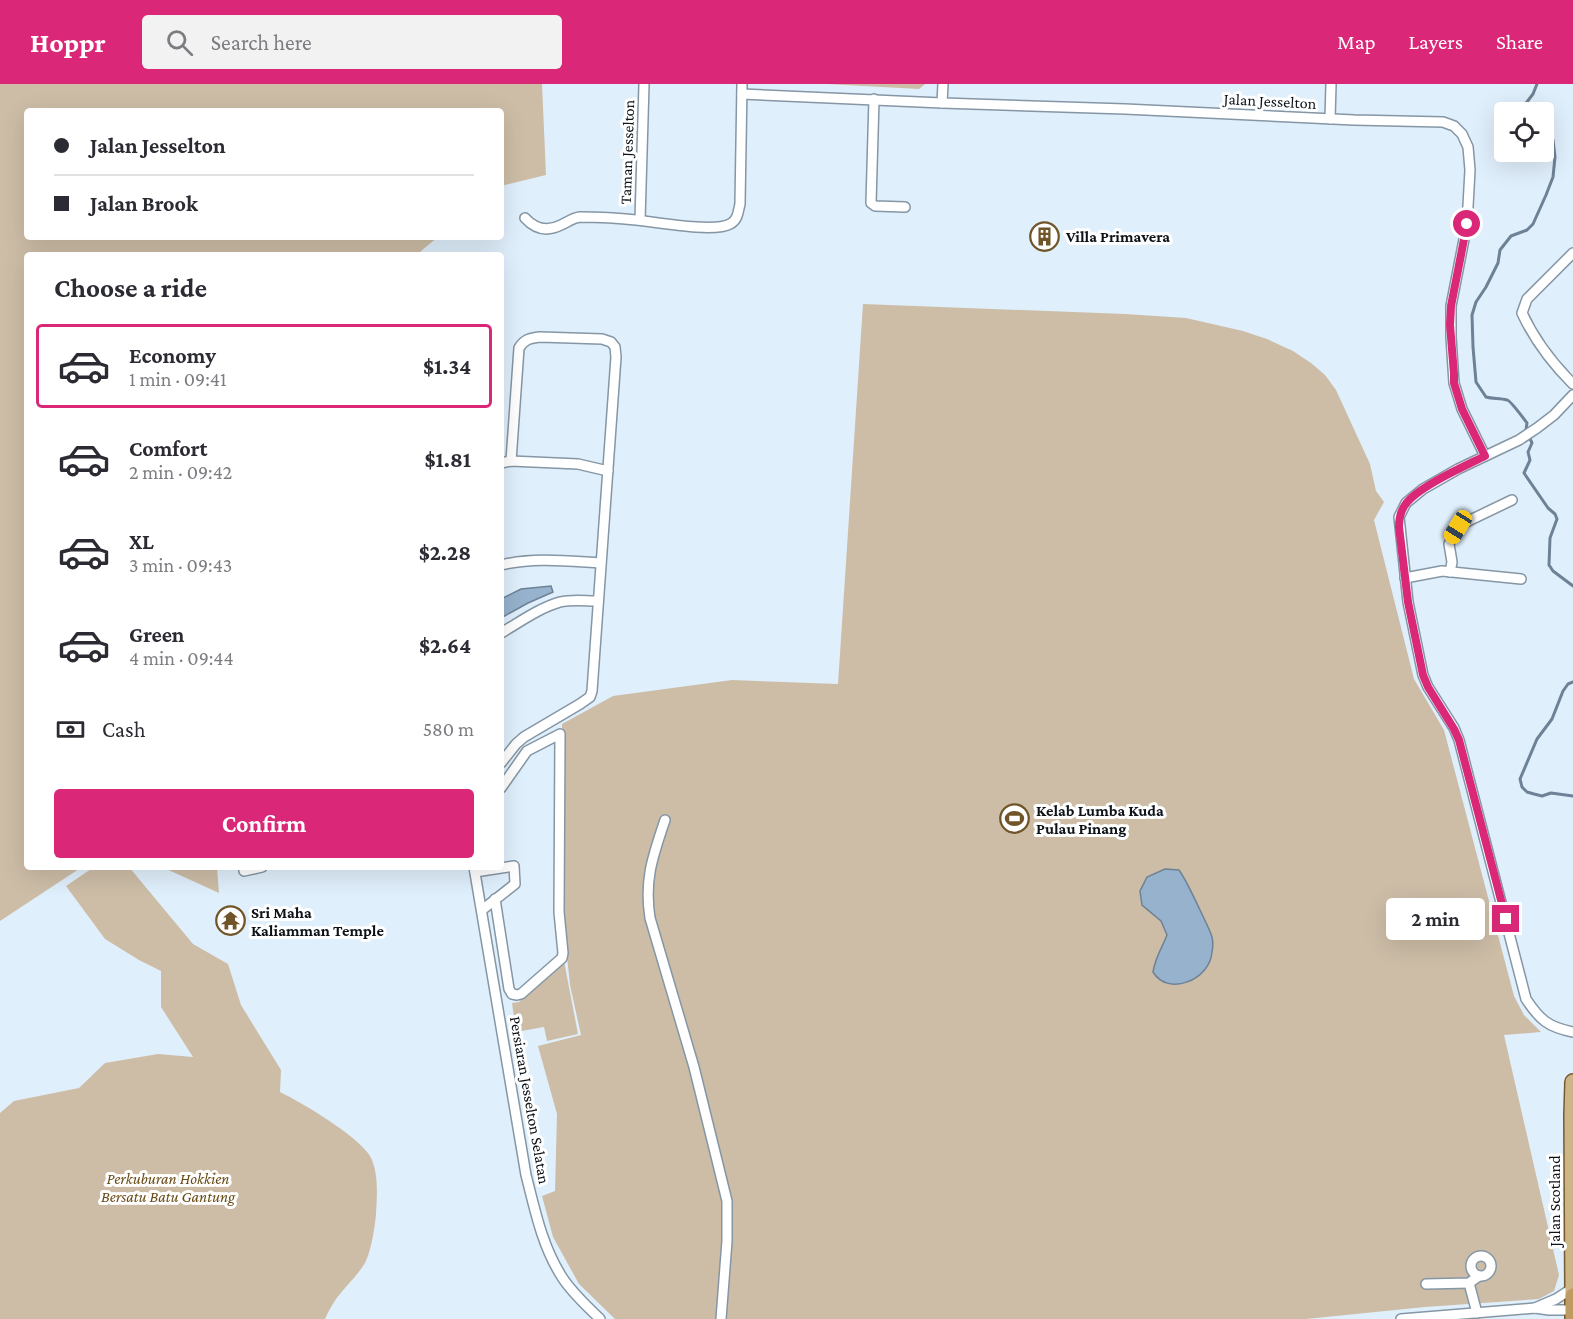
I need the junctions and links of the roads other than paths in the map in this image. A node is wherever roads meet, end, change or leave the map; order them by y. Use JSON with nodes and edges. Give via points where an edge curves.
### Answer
{"nodes":[{"id":1,"x":644,"y":84,"type":"edge"},
{"id":2,"x":742,"y":84,"type":"edge"},
{"id":3,"x":943,"y":84,"type":"edge"},
{"id":4,"x":1331,"y":84,"type":"edge"},
{"id":5,"x":742,"y":94,"type":"junction"},
{"id":6,"x":874,"y":99,"type":"junction"},
{"id":7,"x":942,"y":103,"type":"junction"},
{"id":8,"x":1330,"y":119,"type":"junction"},
{"id":9,"x":905,"y":207,"type":"dead end"},
{"id":10,"x":525,"y":218,"type":"dead end"},
{"id":11,"x":639,"y":220,"type":"junction"},
{"id":12,"x":1573,"y":254,"type":"edge"},
{"id":13,"x":1573,"y":370,"type":"edge"},
{"id":14,"x":1565,"y":377,"type":"junction"},
{"id":15,"x":1573,"y":384,"type":"edge"},
{"id":16,"x":1573,"y":395,"type":"edge"},
{"id":17,"x":1485,"y":456,"type":"junction"},
{"id":18,"x":511,"y":461,"type":"junction"},
{"id":19,"x":504,"y":462,"type":"edge"},
{"id":20,"x":608,"y":471,"type":"junction"},
{"id":21,"x":1512,"y":500,"type":"dead end"},
{"id":22,"x":600,"y":563,"type":"junction"},
{"id":23,"x":504,"y":564,"type":"edge"},
{"id":24,"x":1450,"y":573,"type":"junction"},
{"id":25,"x":1405,"y":578,"type":"junction"},
{"id":26,"x":1521,"y":579,"type":"dead end"},
{"id":27,"x":598,"y":601,"type":"junction"},
{"id":28,"x":504,"y":631,"type":"edge"},
{"id":29,"x":504,"y":759,"type":"edge"},
{"id":30,"x":504,"y":784,"type":"edge"},
{"id":31,"x":665,"y":820,"type":"dead end"},
{"id":32,"x":504,"y":867,"type":"edge"},
{"id":33,"x":475,"y":870,"type":"edge"},
{"id":34,"x":495,"y":900,"type":"junction"},
{"id":35,"x":482,"y":910,"type":"junction"},
{"id":36,"x":1573,"y":1032,"type":"edge"},
{"id":37,"x":1573,"y":1082,"type":"edge"},
{"id":38,"x":1479,"y":1276,"type":"dead end"},
{"id":39,"x":1469,"y":1283,"type":"junction"},
{"id":40,"x":1426,"y":1284,"type":"dead end"},
{"id":41,"x":1573,"y":1287,"type":"edge"},
{"id":42,"x":1573,"y":1296,"type":"edge"},
{"id":43,"x":1535,"y":1308,"type":"junction"},
{"id":44,"x":1573,"y":1310,"type":"edge"},
{"id":45,"x":1477,"y":1313,"type":"junction"},
{"id":46,"x":600,"y":1319,"type":"edge"},
{"id":47,"x":721,"y":1319,"type":"edge"},
{"id":48,"x":1401,"y":1319,"type":"edge"},
{"id":49,"x":1573,"y":1319,"type":"edge"}],
"edges":[{"from":1,"to":11,"type":"street","name":"Taman Jesselton"},
{"from":2,"to":5,"type":"street","name":"Taman Jesselton"},
{"from":3,"to":7,"type":"street"},
{"from":4,"to":8,"type":"street"},
{"from":5,"to":6,"type":"street","name":"Jalan Jesselton"},
{"from":5,"to":11,"type":"street","name":"Taman Jesselton","via":[[740,204],[734,222],[721,227]]},
{"from":6,"to":7,"type":"street","name":"Jalan Jesselton"},
{"from":6,"to":9,"type":"street","via":[[871,203]]},
{"from":7,"to":8,"type":"street","name":"Jalan Jesselton"},
{"from":8,"to":17,"type":"street","name":"Jalan Jesselton","via":[[1443,122],[1454,126],[1468,147],[1467,224],[1451,306],[1451,337],[1454,383]]},
{"from":10,"to":11,"type":"street","name":"Taman Jesselton","via":[[541,229],[580,217]]},
{"from":12,"to":14,"type":"street","via":[[1527,299],[1522,313]]},
{"from":13,"to":14,"type":"street"},
{"from":14,"to":15,"type":"street"},
{"from":16,"to":17,"type":"street","via":[[1537,428]]},
{"from":17,"to":25,"type":"street","via":[[1423,489],[1406,503],[1399,517]]},
{"from":18,"to":19,"type":"street"},
{"from":18,"to":20,"type":"street","via":[[578,464]]},
{"from":18,"to":20,"type":"street","via":[[521,344],[531,338],[602,339],[611,342],[616,352]]},
{"from":20,"to":22,"type":"street"},
{"from":21,"to":24,"type":"street","via":[[1458,527],[1449,544]]},
{"from":22,"to":23,"type":"street","via":[[537,560]]},
{"from":22,"to":27,"type":"street"},
{"from":24,"to":25,"type":"street"},
{"from":24,"to":26,"type":"street"},
{"from":25,"to":36,"type":"street","via":[[1423,675],[1459,740],[1526,999],[1549,1026]]},
{"from":27,"to":28,"type":"street","via":[[560,602]]},
{"from":27,"to":29,"type":"street","via":[[590,697],[524,737]]},
{"from":30,"to":34,"type":"street","via":[[527,751],[560,734],[559,912],[563,953],[521,994],[512,994],[509,989]]},
{"from":31,"to":47,"type":"street","via":[[649,871],[648,909],[727,1201]]},
{"from":32,"to":34,"type":"street","via":[[514,866],[515,884]]},
{"from":33,"to":35,"type":"street","name":"Persiaran Jesselton Selatan"},
{"from":34,"to":35,"type":"street"},
{"from":35,"to":46,"type":"street","name":"Persiaran Jesselton Selatan","via":[[526,1175],[538,1222],[563,1278]]},
{"from":37,"to":41,"type":"main road","name":"Jalan Scotland"},
{"from":38,"to":39,"type":"street"},
{"from":39,"to":40,"type":"street"},
{"from":39,"to":45,"type":"street"},
{"from":41,"to":42,"type":"main road","name":"Jalan Scotland"},
{"from":41,"to":43,"type":"street"},
{"from":42,"to":44,"type":"highway","name":"Jalan Scotland"},
{"from":43,"to":44,"type":"street"},
{"from":43,"to":45,"type":"street"},
{"from":44,"to":49,"type":"highway","name":"Jalan Scotland"},
{"from":45,"to":48,"type":"street"}]}
